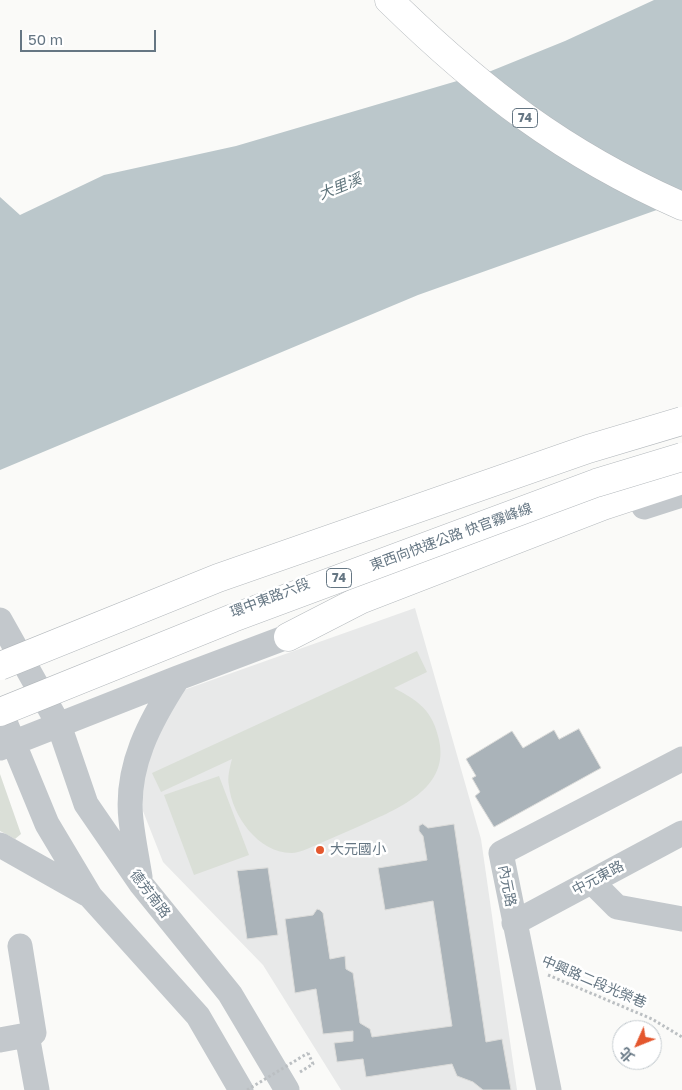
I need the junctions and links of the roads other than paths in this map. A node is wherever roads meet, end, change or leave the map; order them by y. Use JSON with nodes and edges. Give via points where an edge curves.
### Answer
{"nodes":[{"id":1,"x":389,"y":0,"type":"edge"},
{"id":2,"x":682,"y":206,"type":"edge"},
{"id":3,"x":682,"y":420,"type":"edge"},
{"id":4,"x":682,"y":446,"type":"edge"},
{"id":5,"x":682,"y":457,"type":"edge"},
{"id":6,"x":682,"y":480,"type":"edge"},
{"id":7,"x":682,"y":494,"type":"edge"},
{"id":8,"x":0,"y":620,"type":"edge"},
{"id":9,"x":288,"y":637,"type":"junction"},
{"id":10,"x":0,"y":666,"type":"edge"},
{"id":11,"x":178,"y":678,"type":"junction"},
{"id":12,"x":35,"y":687,"type":"junction"},
{"id":13,"x":0,"y":702,"type":"edge"},
{"id":14,"x":0,"y":711,"type":"edge"},
{"id":15,"x":59,"y":725,"type":"junction"},
{"id":16,"x":8,"y":745,"type":"edge"},
{"id":17,"x":682,"y":760,"type":"edge"},
{"id":18,"x":682,"y":833,"type":"edge"},
{"id":19,"x":0,"y":845,"type":"edge"},
{"id":20,"x":592,"y":882,"type":"junction"},
{"id":21,"x":142,"y":884,"type":"junction"},
{"id":22,"x":90,"y":896,"type":"junction"},
{"id":23,"x":682,"y":919,"type":"edge"},
{"id":24,"x":514,"y":923,"type":"junction"},
{"id":25,"x":20,"y":946,"type":"dead end"},
{"id":26,"x":27,"y":1035,"type":"junction"},
{"id":27,"x":0,"y":1040,"type":"edge"},
{"id":28,"x":37,"y":1090,"type":"edge"},
{"id":29,"x":241,"y":1090,"type":"edge"},
{"id":30,"x":287,"y":1090,"type":"edge"},
{"id":31,"x":549,"y":1090,"type":"edge"}],
"edges":[{"from":1,"to":2,"type":"highway","number":"74","via":[[460,68],[539,129],[596,164]]},
{"from":3,"to":10,"type":"highway","bridge":true,"via":[[588,449],[218,578]]},
{"from":4,"to":12,"type":"street","name":"環中東路六段","via":[[592,475]]},
{"from":5,"to":14,"type":"highway","name":"東西向快速公路 快官霧峰線","number":"74","bridge":true,"via":[[596,483],[233,618]]},
{"from":6,"to":9,"type":"highway","via":[[603,506],[360,600]]},
{"from":7,"to":9,"type":"street"},
{"from":8,"to":12,"type":"street","name":"德芳南路"},
{"from":9,"to":11,"type":"street"},
{"from":11,"to":15,"type":"street"},
{"from":11,"to":21,"type":"street","via":[[154,716],[138,751],[131,819]]},
{"from":12,"to":13,"type":"street","name":"環中東路六段"},
{"from":12,"to":15,"type":"street","name":"德芳南路"},
{"from":14,"to":16,"type":"street"},
{"from":15,"to":16,"type":"street"},
{"from":15,"to":21,"type":"street","name":"德芳南路","via":[[86,804]]},
{"from":16,"to":22,"type":"street","via":[[47,824]]},
{"from":17,"to":24,"type":"street","name":"內元路","via":[[501,853]]},
{"from":18,"to":20,"type":"street","name":"中元東路"},
{"from":19,"to":22,"type":"street"},
{"from":20,"to":23,"type":"street","via":[[617,907]]},
{"from":20,"to":24,"type":"street","name":"中元東路"},
{"from":21,"to":30,"type":"street","name":"德芳南路","via":[[230,994]]},
{"from":22,"to":29,"type":"street","via":[[198,1016]]},
{"from":24,"to":31,"type":"street","name":"內元路"},
{"from":25,"to":26,"type":"street","via":[[34,1033]]},
{"from":26,"to":27,"type":"street"},
{"from":26,"to":28,"type":"street"}]}
